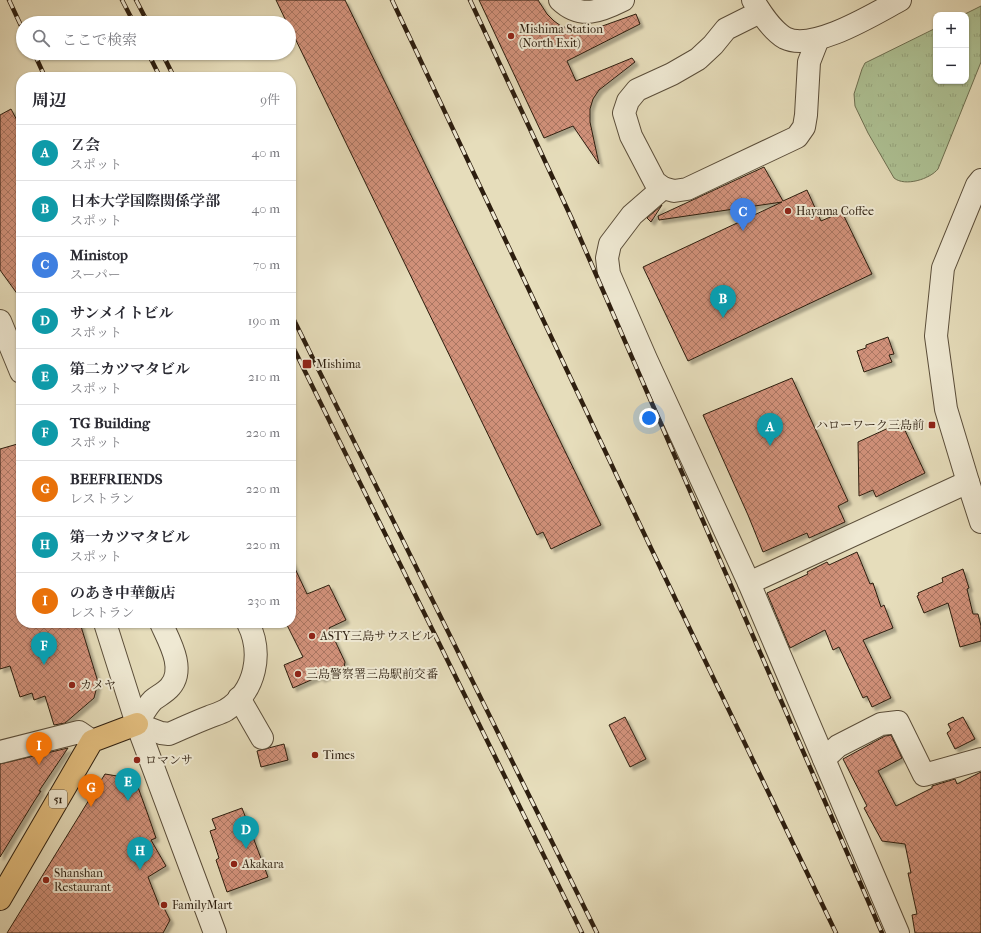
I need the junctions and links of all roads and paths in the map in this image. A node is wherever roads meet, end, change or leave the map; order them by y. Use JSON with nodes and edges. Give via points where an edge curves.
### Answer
{"nodes":[{"id":1,"x":560,"y":0,"type":"edge"},
{"id":2,"x":624,"y":0,"type":"edge"},
{"id":3,"x":900,"y":0,"type":"edge"},
{"id":4,"x":757,"y":6,"type":"edge"},
{"id":5,"x":818,"y":39,"type":"junction"},
{"id":6,"x":981,"y":180,"type":"edge"},
{"id":7,"x":663,"y":188,"type":"junction"},
{"id":8,"x":0,"y":321,"type":"edge"},
{"id":9,"x":16,"y":360,"type":"edge"},
{"id":10,"x":968,"y":482,"type":"junction"},
{"id":11,"x":981,"y":522,"type":"edge"},
{"id":12,"x":749,"y":583,"type":"junction"},
{"id":13,"x":107,"y":628,"type":"edge"},
{"id":14,"x":163,"y":628,"type":"edge"},
{"id":15,"x":251,"y":628,"type":"edge"},
{"id":16,"x":239,"y":698,"type":"junction"},
{"id":17,"x":137,"y":724,"type":"junction"},
{"id":18,"x":262,"y":738,"type":"dead end"},
{"id":19,"x":92,"y":741,"type":"junction"},
{"id":20,"x":0,"y":752,"type":"edge"},
{"id":21,"x":824,"y":759,"type":"junction"},
{"id":22,"x":981,"y":759,"type":"edge"},
{"id":23,"x":0,"y":899,"type":"edge"},
{"id":24,"x":215,"y":933,"type":"edge"},
{"id":25,"x":898,"y":933,"type":"edge"}],
"edges":[{"from":1,"to":2,"type":"street","via":[[573,10],[588,13],[600,11]]},
{"from":3,"to":5,"type":"street","via":[[846,28]]},
{"from":4,"to":5,"type":"street","via":[[785,38],[799,41]]},
{"from":4,"to":7,"type":"street","via":[[726,29],[698,59],[637,90],[628,101],[624,113],[631,136],[655,182]]},
{"from":5,"to":7,"type":"street","via":[[810,62],[804,127],[797,138],[688,189],[674,191]]},
{"from":6,"to":10,"type":"street","via":[[943,268],[936,336],[946,409]]},
{"from":7,"to":12,"type":"street","via":[[632,215],[610,244],[606,258],[609,274]]},
{"from":8,"to":9,"type":"street"},
{"from":10,"to":11,"type":"street"},
{"from":10,"to":12,"type":"street"},
{"from":12,"to":21,"type":"street"},
{"from":13,"to":17,"type":"street"},
{"from":14,"to":17,"type":"street","via":[[173,651],[177,666],[176,676],[170,688],[151,702]]},
{"from":15,"to":16,"type":"street","via":[[257,654],[250,682]]},
{"from":16,"to":17,"type":"street","via":[[226,710],[169,734]]},
{"from":16,"to":18,"type":"street"},
{"from":17,"to":19,"type":"main road"},
{"from":17,"to":24,"type":"street"},
{"from":19,"to":20,"type":"street","via":[[79,732]]},
{"from":19,"to":23,"type":"main road","number":"51"},
{"from":21,"to":22,"type":"street","via":[[838,746],[882,724],[898,722],[924,774]]},
{"from":21,"to":25,"type":"street"}]}
